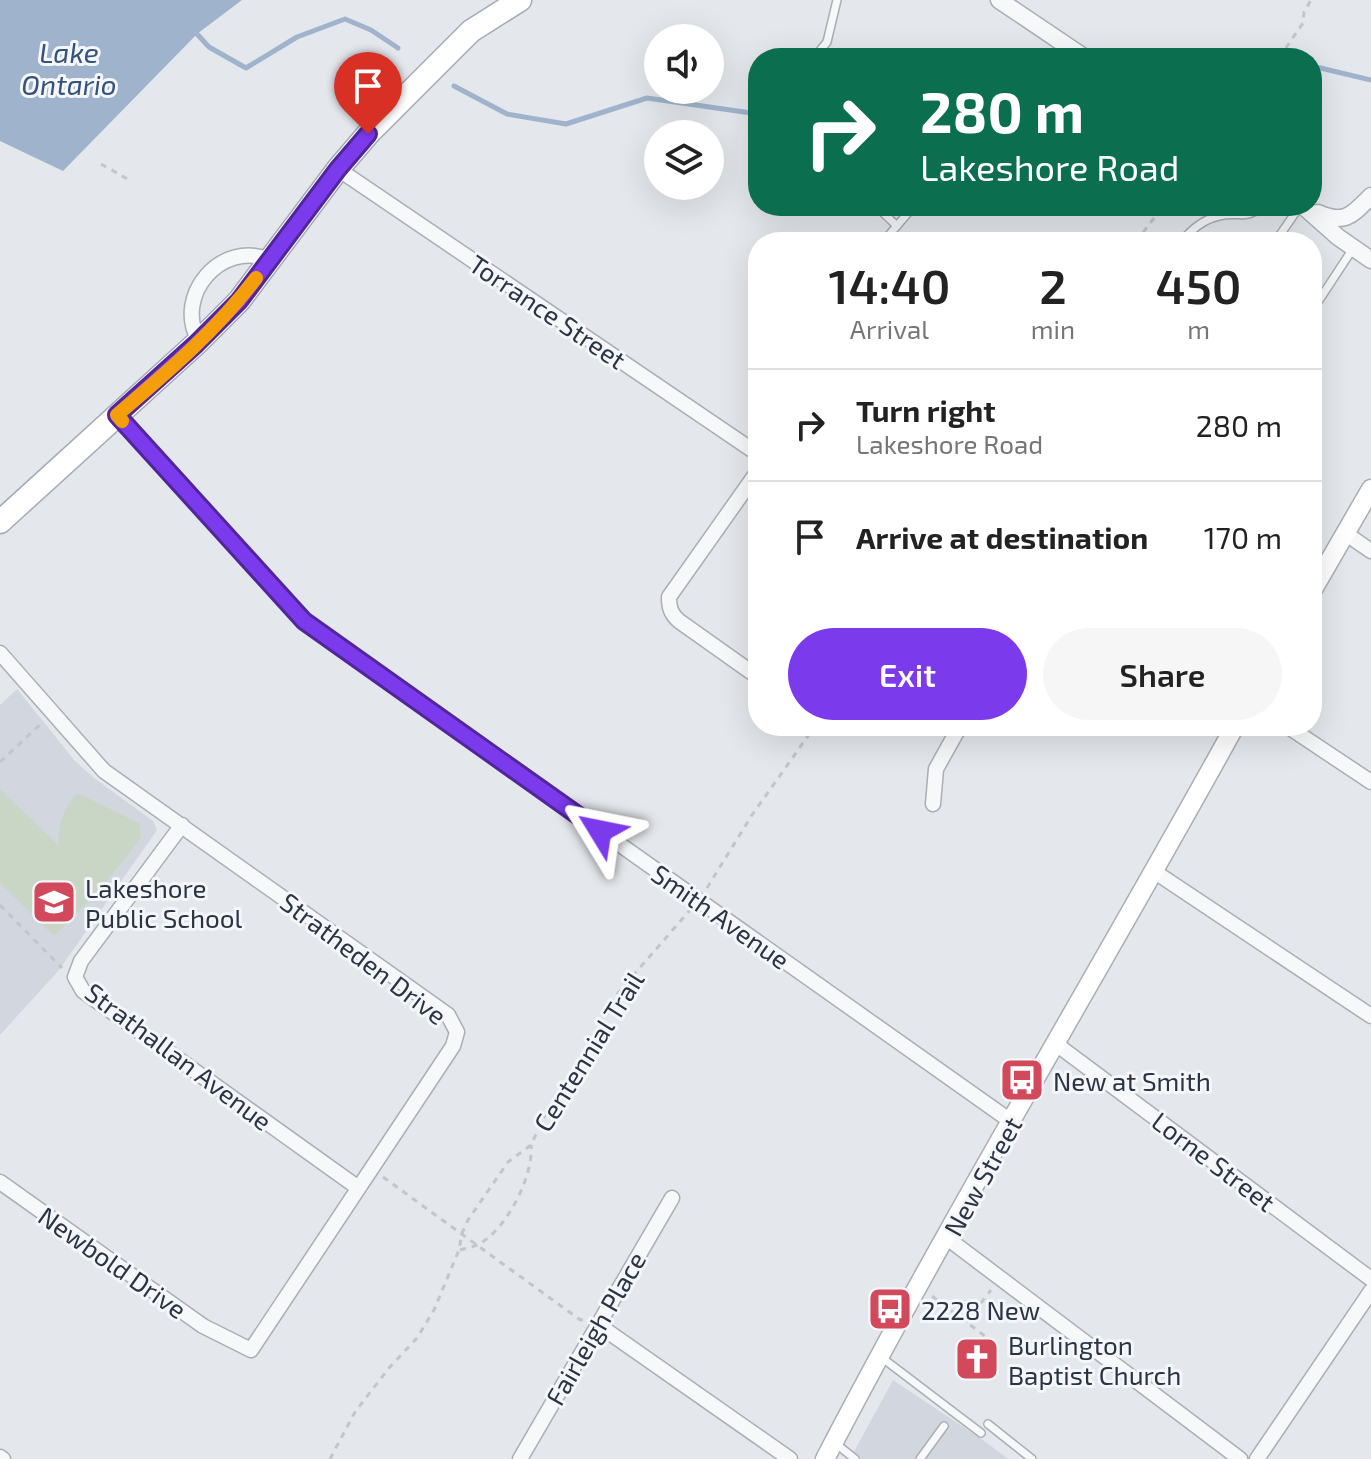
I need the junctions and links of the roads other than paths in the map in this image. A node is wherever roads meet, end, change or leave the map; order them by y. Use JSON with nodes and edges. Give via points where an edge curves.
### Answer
{"nodes":[{"id":1,"x":837,"y":0,"type":"edge"},
{"id":2,"x":513,"y":2,"type":"edge"},
{"id":3,"x":1008,"y":3,"type":"edge"},
{"id":4,"x":822,"y":48,"type":"edge"},
{"id":5,"x":1071,"y":48,"type":"edge"},
{"id":6,"x":338,"y":169,"type":"junction"},
{"id":7,"x":1371,"y":196,"type":"edge"},
{"id":8,"x":1322,"y":214,"type":"edge"},
{"id":9,"x":886,"y":216,"type":"edge"},
{"id":10,"x":906,"y":216,"type":"edge"},
{"id":11,"x":1219,"y":216,"type":"edge"},
{"id":12,"x":1219,"y":216,"type":"edge"},
{"id":13,"x":1251,"y":216,"type":"edge"},
{"id":14,"x":1295,"y":216,"type":"edge"},
{"id":15,"x":1315,"y":216,"type":"edge"},
{"id":16,"x":897,"y":226,"type":"junction"},
{"id":17,"x":892,"y":232,"type":"edge"},
{"id":18,"x":1189,"y":232,"type":"edge"},
{"id":19,"x":1283,"y":232,"type":"edge"},
{"id":20,"x":1353,"y":248,"type":"junction"},
{"id":21,"x":270,"y":260,"type":"junction"},
{"id":22,"x":1371,"y":260,"type":"edge"},
{"id":23,"x":1322,"y":296,"type":"edge"},
{"id":24,"x":199,"y":341,"type":"junction"},
{"id":25,"x":117,"y":415,"type":"junction"},
{"id":26,"x":748,"y":447,"type":"edge"},
{"id":27,"x":748,"y":485,"type":"edge"},
{"id":28,"x":1371,"y":489,"type":"edge"},
{"id":29,"x":0,"y":522,"type":"edge"},
{"id":30,"x":1345,"y":533,"type":"junction"},
{"id":31,"x":1371,"y":551,"type":"edge"},
{"id":32,"x":1322,"y":573,"type":"edge"},
{"id":33,"x":0,"y":653,"type":"edge"},
{"id":34,"x":748,"y":670,"type":"edge"},
{"id":35,"x":954,"y":736,"type":"edge"},
{"id":36,"x":1230,"y":736,"type":"edge"},
{"id":37,"x":1302,"y":736,"type":"edge"},
{"id":38,"x":1371,"y":782,"type":"edge"},
{"id":39,"x":933,"y":804,"type":"dead end"},
{"id":40,"x":182,"y":825,"type":"junction"},
{"id":41,"x":1155,"y":872,"type":"junction"},
{"id":42,"x":1371,"y":1016,"type":"edge"},
{"id":43,"x":1056,"y":1044,"type":"junction"},
{"id":44,"x":1012,"y":1122,"type":"junction"},
{"id":45,"x":0,"y":1182,"type":"edge"},
{"id":46,"x":357,"y":1187,"type":"junction"},
{"id":47,"x":672,"y":1198,"type":"dead end"},
{"id":48,"x":947,"y":1238,"type":"junction"},
{"id":49,"x":1371,"y":1279,"type":"edge"},
{"id":50,"x":1371,"y":1291,"type":"edge"},
{"id":51,"x":597,"y":1324,"type":"junction"},
{"id":52,"x":228,"y":1339,"type":"joint"},
{"id":53,"x":879,"y":1356,"type":"junction"},
{"id":54,"x":988,"y":1424,"type":"dead end"},
{"id":55,"x":944,"y":1426,"type":"dead end"},
{"id":56,"x":981,"y":1433,"type":"dead end"},
{"id":57,"x":829,"y":1451,"type":"edge"},
{"id":58,"x":520,"y":1459,"type":"edge"},
{"id":59,"x":790,"y":1459,"type":"edge"},
{"id":60,"x":855,"y":1459,"type":"edge"},
{"id":61,"x":920,"y":1459,"type":"edge"},
{"id":62,"x":1032,"y":1459,"type":"edge"},
{"id":63,"x":1240,"y":1459,"type":"edge"},
{"id":64,"x":1257,"y":1459,"type":"edge"}],
"edges":[{"from":1,"to":4,"type":"lane"},
{"from":2,"to":6,"type":"main road","via":[[471,31]]},
{"from":3,"to":5,"type":"street"},
{"from":6,"to":21,"type":"main road"},
{"from":6,"to":26,"type":"street","name":"Torrance Street"},
{"from":7,"to":8,"type":"street","via":[[1343,219]]},
{"from":9,"to":16,"type":"lane"},
{"from":10,"to":16,"type":"lane"},
{"from":11,"to":18,"type":"lane"},
{"from":12,"to":13,"type":"lane"},
{"from":14,"to":19,"type":"lane"},
{"from":15,"to":20,"type":"street"},
{"from":16,"to":17,"type":"lane"},
{"from":20,"to":22,"type":"street"},
{"from":20,"to":23,"type":"lane"},
{"from":21,"to":24,"type":"main road"},
{"from":21,"to":24,"type":"street","via":[[256,254],[236,256],[210,272],[190,316]]},
{"from":24,"to":25,"type":"main road"},
{"from":25,"to":29,"type":"main road"},
{"from":25,"to":44,"type":"street","name":"Smith Avenue","via":[[304,621]]},
{"from":27,"to":34,"type":"street","via":[[669,597],[669,605],[679,621]]},
{"from":28,"to":30,"type":"main road"},
{"from":30,"to":31,"type":"street"},
{"from":30,"to":32,"type":"main road"},
{"from":33,"to":40,"type":"street","name":"Stratheden Drive","via":[[104,771]]},
{"from":35,"to":39,"type":"street","via":[[936,769]]},
{"from":36,"to":41,"type":"main road","name":"New Street"},
{"from":37,"to":38,"type":"street"},
{"from":40,"to":46,"type":"street","name":"Stratheden Drive","via":[[448,1015],[457,1032],[453,1046]]},
{"from":40,"to":46,"type":"street","name":"Strathallan Avenue","via":[[81,961],[75,977],[83,991]]},
{"from":41,"to":42,"type":"street"},
{"from":41,"to":43,"type":"main road","name":"New Street"},
{"from":43,"to":44,"type":"main road","name":"New Street"},
{"from":43,"to":49,"type":"street","name":"Lorne Street"},
{"from":44,"to":48,"type":"main road","name":"New Street"},
{"from":45,"to":52,"type":"street","name":"Newbold Drive"},
{"from":46,"to":52,"type":"street","name":"Stratheden Drive","via":[[251,1350]]},
{"from":47,"to":51,"type":"street","name":"Fairleigh Place"},
{"from":48,"to":53,"type":"main road","name":"New Street"},
{"from":48,"to":63,"type":"street"},
{"from":50,"to":64,"type":"street"},
{"from":51,"to":58,"type":"street","name":"Fairleigh Place"},
{"from":51,"to":59,"type":"street"},
{"from":53,"to":56,"type":"lane"},
{"from":53,"to":57,"type":"main road","name":"New Street"},
{"from":54,"to":62,"type":"lane"},
{"from":55,"to":61,"type":"lane"},
{"from":57,"to":60,"type":"lane"}]}
